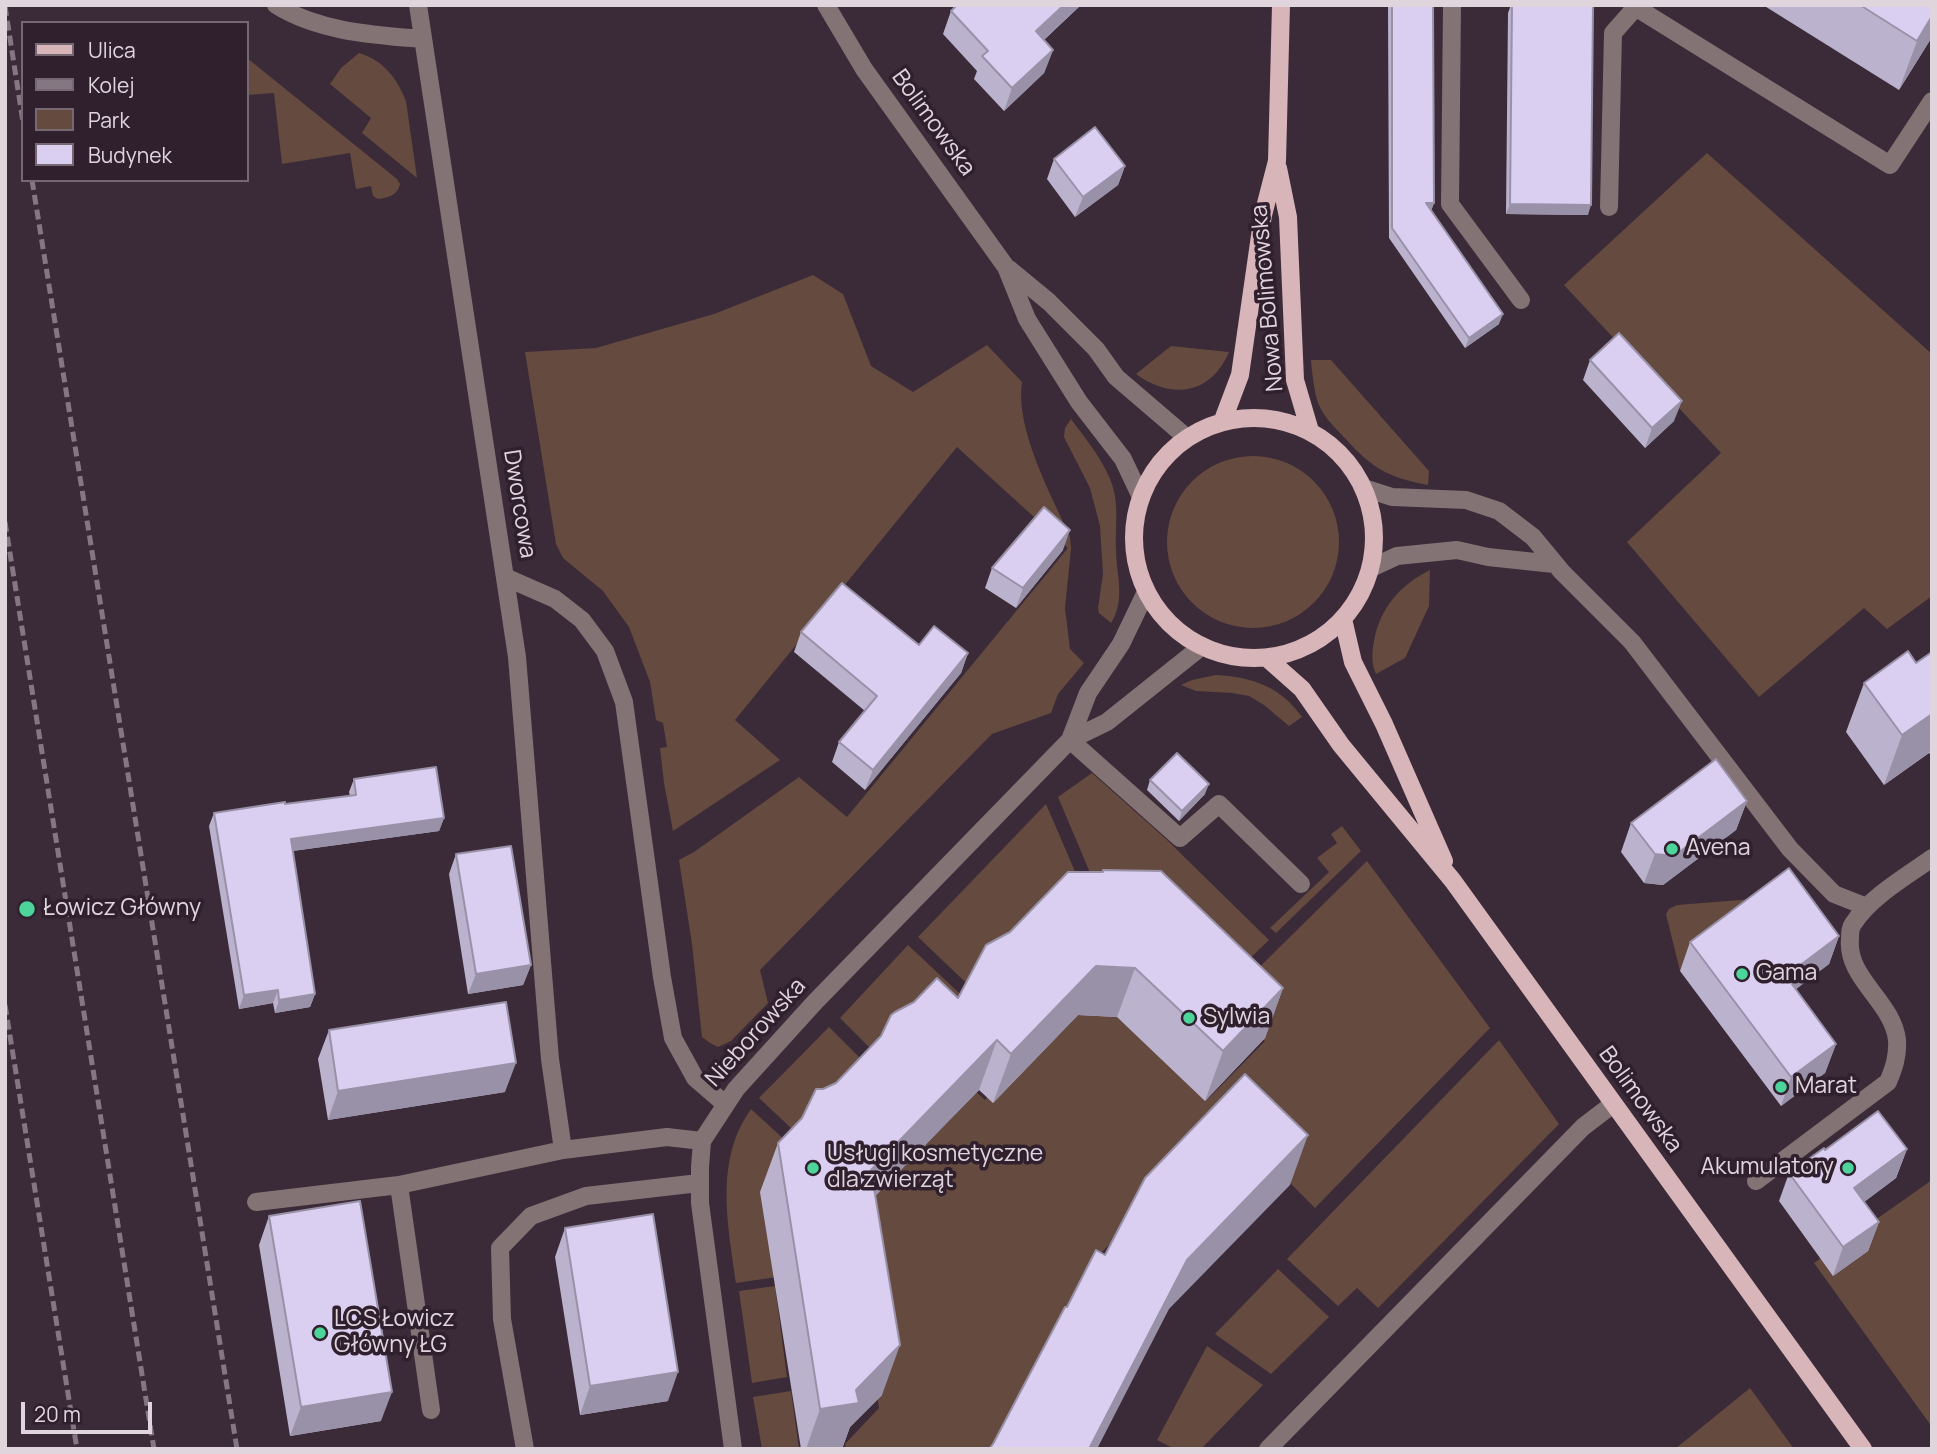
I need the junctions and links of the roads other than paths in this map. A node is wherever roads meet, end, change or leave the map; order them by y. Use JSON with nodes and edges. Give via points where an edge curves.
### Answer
{"nodes":[{"id":1,"x":276,"y":5,"type":"edge"},
{"id":2,"x":418,"y":5,"type":"edge"},
{"id":3,"x":826,"y":5,"type":"edge"},
{"id":4,"x":1281,"y":5,"type":"edge"},
{"id":5,"x":1452,"y":5,"type":"edge"},
{"id":6,"x":1634,"y":6,"type":"edge"},
{"id":7,"x":423,"y":39,"type":"junction"},
{"id":8,"x":1932,"y":102,"type":"edge"},
{"id":9,"x":1277,"y":161,"type":"junction"},
{"id":10,"x":1609,"y":207,"type":"dead end"},
{"id":11,"x":1006,"y":267,"type":"junction"},
{"id":12,"x":1521,"y":300,"type":"dead end"},
{"id":13,"x":1223,"y":420,"type":"junction"},
{"id":14,"x":1310,"y":431,"type":"junction"},
{"id":15,"x":1186,"y":437,"type":"junction"},
{"id":16,"x":1364,"y":488,"type":"junction"},
{"id":17,"x":1140,"y":495,"type":"junction"},
{"id":18,"x":1554,"y":564,"type":"junction"},
{"id":19,"x":1371,"y":568,"type":"junction"},
{"id":20,"x":505,"y":577,"type":"junction"},
{"id":21,"x":1146,"y":592,"type":"junction"},
{"id":22,"x":1343,"y":619,"type":"junction"},
{"id":23,"x":1201,"y":647,"type":"junction"},
{"id":24,"x":1268,"y":658,"type":"junction"},
{"id":25,"x":1070,"y":740,"type":"junction"},
{"id":26,"x":1932,"y":858,"type":"edge"},
{"id":27,"x":1453,"y":881,"type":"junction"},
{"id":28,"x":1301,"y":884,"type":"dead end"},
{"id":29,"x":1867,"y":906,"type":"junction"},
{"id":30,"x":725,"y":1104,"type":"junction"},
{"id":31,"x":1612,"y":1104,"type":"junction"},
{"id":32,"x":702,"y":1141,"type":"junction"},
{"id":33,"x":563,"y":1150,"type":"junction"},
{"id":34,"x":1756,"y":1181,"type":"dead end"},
{"id":35,"x":699,"y":1183,"type":"junction"},
{"id":36,"x":399,"y":1185,"type":"junction"},
{"id":37,"x":257,"y":1202,"type":"dead end"},
{"id":38,"x":431,"y":1410,"type":"dead end"},
{"id":39,"x":525,"y":1449,"type":"edge"},
{"id":40,"x":733,"y":1449,"type":"edge"},
{"id":41,"x":1268,"y":1449,"type":"edge"},
{"id":42,"x":1863,"y":1449,"type":"edge"}],
"edges":[{"from":1,"to":7,"type":"street","via":[[327,26]]},
{"from":2,"to":7,"type":"street","name":"Dworcowa"},
{"from":3,"to":11,"type":"street","name":"Bolimowska","via":[[864,69]]},
{"from":4,"to":9,"type":"main road","name":"Nowa Bolimowska"},
{"from":5,"to":12,"type":"street","via":[[1450,205]]},
{"from":6,"to":8,"type":"street","via":[[1890,165]]},
{"from":6,"to":10,"type":"street","via":[[1613,33]]},
{"from":7,"to":20,"type":"street","name":"Dworcowa"},
{"from":9,"to":13,"type":"main road","name":"Nowa Bolimowska","via":[[1263,215],[1240,376]]},
{"from":9,"to":14,"type":"main road","name":"Nowa Bolimowska","via":[[1288,217],[1295,380]]},
{"from":11,"to":15,"type":"street","name":"Bolimowska","via":[[1096,349],[1116,377]]},
{"from":11,"to":17,"type":"street","name":"Bolimowska","via":[[1027,319],[1079,402],[1123,459]]},
{"from":13,"to":14,"type":"main road","via":[[1253,416],[1283,420]]},
{"from":13,"to":15,"type":"main road"},
{"from":14,"to":16,"type":"main road","via":[[1342,455]]},
{"from":15,"to":17,"type":"main road","via":[[1167,453]]},
{"from":16,"to":18,"type":"street","via":[[1392,497],[1466,500],[1499,511],[1533,537]]},
{"from":16,"to":19,"type":"main road","via":[[1373,514]]},
{"from":17,"to":21,"type":"main road","via":[[1133,528],[1135,561]]},
{"from":18,"to":19,"type":"street","via":[[1457,550],[1397,556]]},
{"from":18,"to":29,"type":"street","via":[[1632,642],[1790,849],[1834,894]]},
{"from":19,"to":22,"type":"main road"},
{"from":20,"to":30,"type":"street","name":"Dworcowa","via":[[555,599],[582,620],[605,652],[624,702],[673,1038],[695,1078]]},
{"from":20,"to":33,"type":"street","via":[[517,657],[550,1059]]},
{"from":21,"to":23,"type":"main road","via":[[1169,624]]},
{"from":21,"to":25,"type":"street","name":"Nieborowska","via":[[1121,644],[1088,693]]},
{"from":22,"to":24,"type":"main road","via":[[1321,639]]},
{"from":22,"to":27,"type":"main road","name":"Bolimowska","via":[[1353,662]]},
{"from":23,"to":24,"type":"main road","via":[[1245,658]]},
{"from":23,"to":25,"type":"street","name":"Nieborowska","via":[[1107,722]]},
{"from":24,"to":27,"type":"main road","name":"Bolimowska","via":[[1302,689],[1341,745]]},
{"from":25,"to":28,"type":"street","via":[[1180,838],[1219,804]]},
{"from":25,"to":30,"type":"street","name":"Nieborowska","via":[[816,1002]]},
{"from":26,"to":29,"type":"street"},
{"from":27,"to":31,"type":"main road","name":"Bolimowska"},
{"from":29,"to":34,"type":"street","via":[[1851,926],[1849,948],[1855,967],[1892,1023],[1897,1039],[1896,1062],[1888,1082]]},
{"from":30,"to":32,"type":"street","name":"Nieborowska"},
{"from":31,"to":41,"type":"street","via":[[1583,1127]]},
{"from":31,"to":42,"type":"main road","name":"Bolimowska"},
{"from":32,"to":33,"type":"street","via":[[667,1137]]},
{"from":32,"to":35,"type":"street","name":"Nieborowska"},
{"from":33,"to":36,"type":"street"},
{"from":35,"to":39,"type":"street","via":[[586,1196],[531,1216],[500,1248],[502,1320]]},
{"from":35,"to":40,"type":"street","name":"Nieborowska"},
{"from":36,"to":37,"type":"street"},
{"from":36,"to":38,"type":"street"}]}
